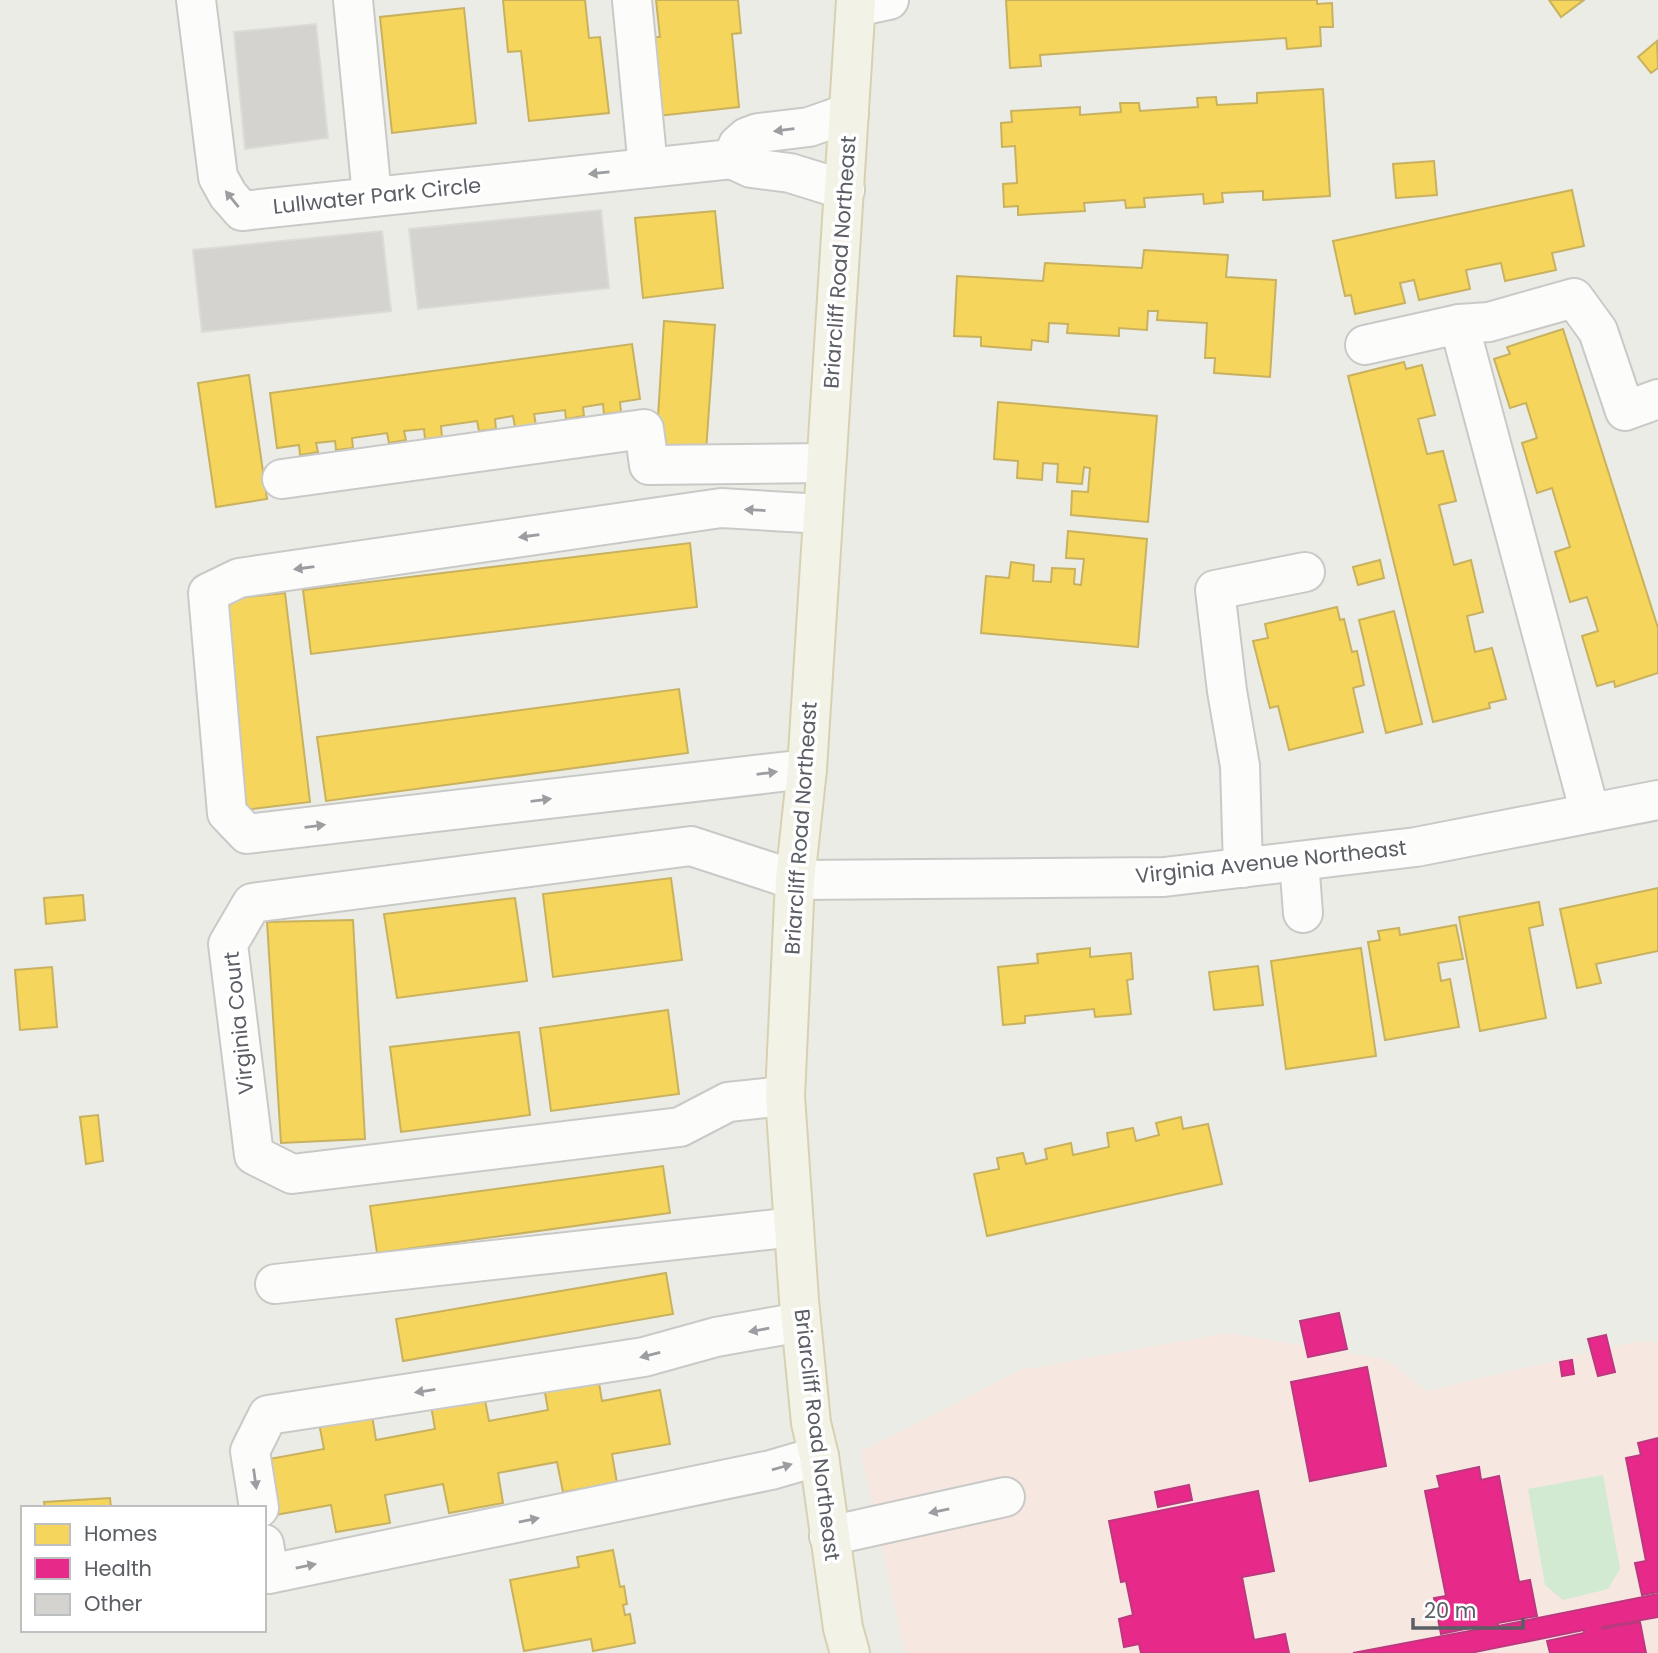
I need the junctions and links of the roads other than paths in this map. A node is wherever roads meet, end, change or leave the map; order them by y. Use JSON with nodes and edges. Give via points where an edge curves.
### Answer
{"nodes":[{"id":1,"x":196,"y":0,"type":"edge"},
{"id":2,"x":353,"y":0,"type":"edge"},
{"id":3,"x":632,"y":0,"type":"edge"},
{"id":4,"x":867,"y":2,"type":"edge"},
{"id":5,"x":849,"y":113,"type":"junction"},
{"id":6,"x":732,"y":159,"type":"junction"},
{"id":7,"x":648,"y":168,"type":"junction"},
{"id":8,"x":845,"y":190,"type":"junction"},
{"id":9,"x":372,"y":196,"type":"junction"},
{"id":10,"x":1459,"y":324,"type":"junction"},
{"id":11,"x":1366,"y":345,"type":"dead end"},
{"id":12,"x":1658,"y":399,"type":"edge"},
{"id":13,"x":826,"y":463,"type":"junction"},
{"id":14,"x":282,"y":479,"type":"dead end"},
{"id":15,"x":823,"y":514,"type":"junction"},
{"id":16,"x":1305,"y":572,"type":"dead end"},
{"id":17,"x":807,"y":769,"type":"junction"},
{"id":18,"x":1658,"y":800,"type":"edge"},
{"id":19,"x":1590,"y":813,"type":"junction"},
{"id":20,"x":1299,"y":861,"type":"junction"},
{"id":21,"x":1243,"y":868,"type":"junction"},
{"id":22,"x":795,"y":880,"type":"junction"},
{"id":23,"x":1303,"y":912,"type":"dead end"},
{"id":24,"x":785,"y":1096,"type":"junction"},
{"id":25,"x":794,"y":1227,"type":"junction"},
{"id":26,"x":275,"y":1284,"type":"dead end"},
{"id":27,"x":801,"y":1322,"type":"junction"},
{"id":28,"x":819,"y":1456,"type":"junction"},
{"id":29,"x":1005,"y":1497,"type":"dead end"},
{"id":30,"x":259,"y":1506,"type":"edge"},
{"id":31,"x":830,"y":1536,"type":"junction"},
{"id":32,"x":266,"y":1557,"type":"edge"},
{"id":33,"x":850,"y":1653,"type":"edge"}],
"edges":[{"from":9,"to":1,"type":"street","name":"Lullwater Park Circle","one_way":true,"via":[[242,211],[218,177]]},
{"from":2,"to":9,"type":"street"},
{"from":3,"to":7,"type":"street"},
{"from":4,"to":5,"type":"main road","name":"Briarcliff Road Northeast"},
{"from":5,"to":6,"type":"street","one_way":true,"via":[[809,127],[747,137]]},
{"from":5,"to":8,"type":"main road","name":"Briarcliff Road Northeast"},
{"from":6,"to":7,"type":"street","name":"Lullwater Park Circle"},
{"from":6,"to":8,"type":"street","name":"Lullwater Park Circle","via":[[751,168],[790,173]]},
{"from":7,"to":9,"type":"street","name":"Lullwater Park Circle","one_way":true},
{"from":8,"to":13,"type":"main road","name":"Briarcliff Road Northeast"},
{"from":10,"to":11,"type":"street"},
{"from":10,"to":12,"type":"street","via":[[1489,322],[1574,298],[1598,331],[1625,411]]},
{"from":10,"to":19,"type":"street"},
{"from":13,"to":14,"type":"street","via":[[649,465],[644,429]]},
{"from":13,"to":15,"type":"main road","name":"Briarcliff Road Northeast"},
{"from":15,"to":17,"type":"main road","name":"Briarcliff Road Northeast"},
{"from":15,"to":17,"type":"street","one_way":true,"via":[[721,508],[239,578],[208,593],[227,813],[247,834]]},
{"from":16,"to":21,"type":"street","via":[[1215,590],[1240,766]]},
{"from":17,"to":22,"type":"main road","name":"Briarcliff Road Northeast"},
{"from":18,"to":19,"type":"street","name":"Virginia Avenue Northeast"},
{"from":19,"to":20,"type":"street","name":"Virginia Avenue Northeast","via":[[1416,847]]},
{"from":20,"to":21,"type":"street","name":"Virginia Avenue Northeast"},
{"from":20,"to":23,"type":"street"},
{"from":21,"to":22,"type":"street","name":"Virginia Avenue Northeast","via":[[1164,877]]},
{"from":22,"to":24,"type":"main road","name":"Briarcliff Road Northeast"},
{"from":22,"to":24,"type":"street","name":"Virginia Court","via":[[691,846],[251,903],[228,944],[254,1155],[292,1174],[680,1127],[728,1102]]},
{"from":24,"to":25,"type":"main road","name":"Briarcliff Road Northeast"},
{"from":25,"to":26,"type":"street"},
{"from":25,"to":27,"type":"main road","name":"Briarcliff Road Northeast"},
{"from":27,"to":28,"type":"main road","name":"Briarcliff Road Northeast","via":[[811,1423]]},
{"from":27,"to":30,"type":"street","one_way":true,"via":[[716,1337],[644,1357],[268,1415],[250,1451]]},
{"from":28,"to":31,"type":"main road","name":"Briarcliff Road Northeast"},
{"from":32,"to":28,"type":"street","one_way":true,"via":[[269,1574],[771,1470]]},
{"from":29,"to":31,"type":"street","one_way":true},
{"from":31,"to":33,"type":"main road","name":"Briarcliff Road Northeast"}]}
